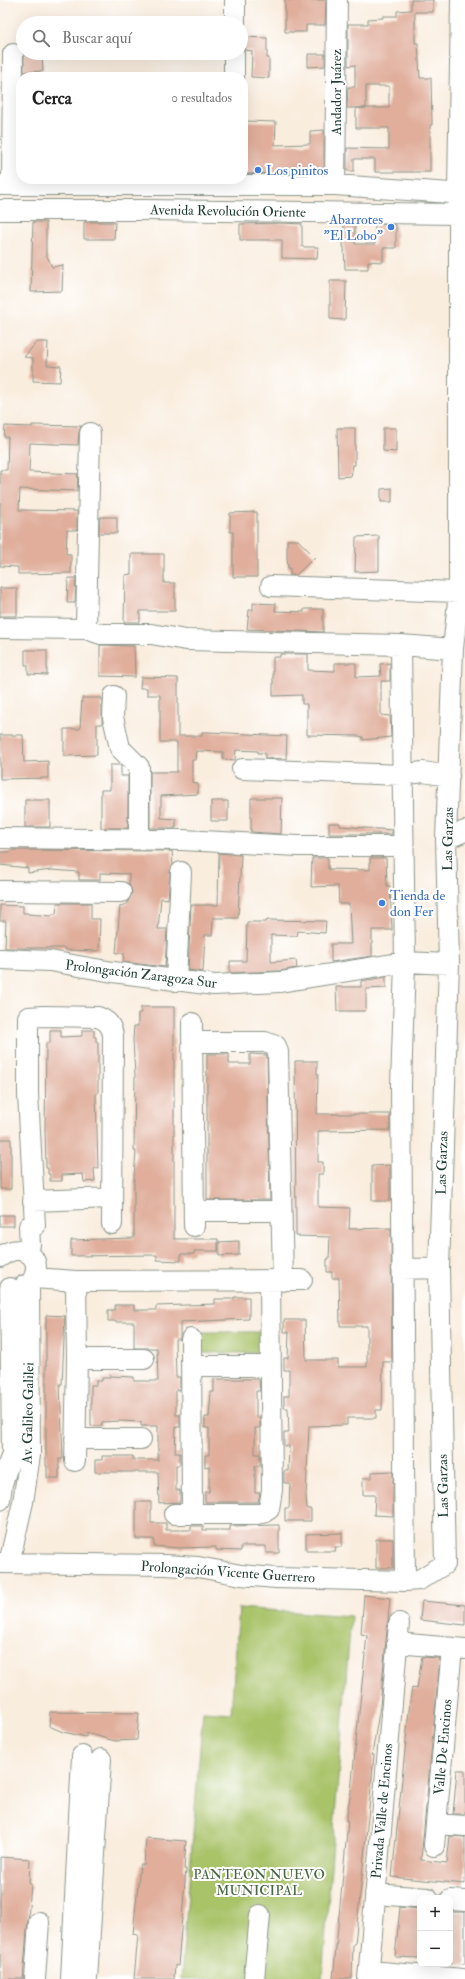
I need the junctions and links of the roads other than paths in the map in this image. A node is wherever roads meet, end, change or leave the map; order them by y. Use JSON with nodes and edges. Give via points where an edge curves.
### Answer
{"nodes":[{"id":1,"x":235,"y":0,"type":"edge"},
{"id":2,"x":337,"y":0,"type":"edge"},
{"id":3,"x":461,"y":0,"type":"edge"},
{"id":4,"x":235,"y":16,"type":"edge"},
{"id":5,"x":13,"y":54,"type":"dead end"},
{"id":6,"x":234,"y":60,"type":"edge"},
{"id":7,"x":234,"y":72,"type":"edge"},
{"id":8,"x":248,"y":182,"type":"edge"},
{"id":9,"x":174,"y":184,"type":"edge"},
{"id":10,"x":6,"y":185,"type":"edge"},
{"id":11,"x":145,"y":185,"type":"junction"},
{"id":12,"x":335,"y":185,"type":"junction"},
{"id":13,"x":463,"y":194,"type":"edge"},
{"id":14,"x":0,"y":210,"type":"edge"},
{"id":15,"x":144,"y":210,"type":"junction"},
{"id":16,"x":460,"y":214,"type":"junction"},
{"id":17,"x":90,"y":433,"type":"dead end"},
{"id":18,"x":271,"y":586,"type":"dead end"},
{"id":19,"x":459,"y":592,"type":"junction"},
{"id":20,"x":0,"y":628,"type":"edge"},
{"id":21,"x":86,"y":629,"type":"junction"},
{"id":22,"x":401,"y":645,"type":"junction"},
{"id":23,"x":453,"y":649,"type":"junction"},
{"id":24,"x":114,"y":696,"type":"dead end"},
{"id":25,"x":242,"y":769,"type":"dead end"},
{"id":26,"x":402,"y":775,"type":"junction"},
{"id":27,"x":459,"y":779,"type":"edge"},
{"id":28,"x":458,"y":834,"type":"edge"},
{"id":29,"x":0,"y":838,"type":"edge"},
{"id":30,"x":139,"y":839,"type":"junction"},
{"id":31,"x":403,"y":846,"type":"junction"},
{"id":32,"x":181,"y":872,"type":"dead end"},
{"id":33,"x":0,"y":891,"type":"edge"},
{"id":34,"x":121,"y":892,"type":"dead end"},
{"id":35,"x":0,"y":959,"type":"edge"},
{"id":36,"x":405,"y":962,"type":"junction"},
{"id":37,"x":449,"y":964,"type":"junction"},
{"id":38,"x":176,"y":981,"type":"junction"},
{"id":39,"x":112,"y":1198,"type":"junction"},
{"id":40,"x":33,"y":1201,"type":"junction"},
{"id":41,"x":281,"y":1211,"type":"junction"},
{"id":42,"x":112,"y":1224,"type":"dead end"},
{"id":43,"x":25,"y":1250,"type":"junction"},
{"id":44,"x":0,"y":1257,"type":"edge"},
{"id":45,"x":439,"y":1268,"type":"junction"},
{"id":46,"x":402,"y":1269,"type":"junction"},
{"id":47,"x":76,"y":1281,"type":"junction"},
{"id":48,"x":285,"y":1281,"type":"junction"},
{"id":49,"x":18,"y":1283,"type":"edge"},
{"id":50,"x":191,"y":1339,"type":"dead end"},
{"id":51,"x":77,"y":1359,"type":"junction"},
{"id":52,"x":144,"y":1359,"type":"dead end"},
{"id":53,"x":191,"y":1366,"type":"junction"},
{"id":54,"x":271,"y":1366,"type":"junction"},
{"id":55,"x":76,"y":1439,"type":"junction"},
{"id":56,"x":142,"y":1439,"type":"dead end"},
{"id":57,"x":21,"y":1454,"type":"junction"},
{"id":58,"x":75,"y":1460,"type":"dead end"},
{"id":59,"x":0,"y":1499,"type":"edge"},
{"id":60,"x":23,"y":1502,"type":"junction"},
{"id":61,"x":4,"y":1563,"type":"edge"},
{"id":62,"x":430,"y":1574,"type":"joint"},
{"id":63,"x":405,"y":1580,"type":"junction"},
{"id":64,"x":399,"y":1623,"type":"dead end"},
{"id":65,"x":398,"y":1643,"type":"junction"},
{"id":66,"x":458,"y":1649,"type":"edge"},
{"id":67,"x":436,"y":1824,"type":"junction"},
{"id":68,"x":465,"y":1826,"type":"edge"},
{"id":69,"x":434,"y":1846,"type":"dead end"},
{"id":70,"x":375,"y":1894,"type":"junction"},
{"id":71,"x":417,"y":1897,"type":"edge"},
{"id":72,"x":453,"y":1900,"type":"edge"},
{"id":73,"x":465,"y":1901,"type":"edge"},
{"id":74,"x":260,"y":1915,"type":"dead end"},
{"id":75,"x":39,"y":1922,"type":"dead end"},
{"id":76,"x":369,"y":1975,"type":"edge"},
{"id":77,"x":35,"y":1979,"type":"edge"},
{"id":78,"x":71,"y":1979,"type":"edge"},
{"id":79,"x":87,"y":1979,"type":"edge"},
{"id":80,"x":254,"y":1979,"type":"edge"},
{"id":81,"x":462,"y":1979,"type":"edge"}],
"edges":[{"from":1,"to":4,"type":"street"},
{"from":2,"to":12,"type":"street","name":"Andador Juárez"},
{"from":3,"to":13,"type":"street","name":"Las Garzas"},
{"from":5,"to":10,"type":"street"},
{"from":6,"to":7,"type":"street"},
{"from":8,"to":12,"type":"street","name":"Avenida Revolución Oriente"},
{"from":9,"to":11,"type":"street","name":"Avenida Revolución Oriente"},
{"from":10,"to":11,"type":"street","name":"Avenida Revolución Oriente"},
{"from":11,"to":15,"type":"street"},
{"from":12,"to":13,"type":"street","name":"Avenida Revolución Oriente"},
{"from":13,"to":16,"type":"street","name":"Las Garzas"},
{"from":14,"to":15,"type":"street","name":"Avenida Revolución Oriente"},
{"from":15,"to":16,"type":"street","name":"Avenida Revolución Oriente"},
{"from":16,"to":19,"type":"street","name":"Las Garzas"},
{"from":17,"to":21,"type":"street"},
{"from":18,"to":19,"type":"street"},
{"from":19,"to":23,"type":"street","name":"Las Garzas"},
{"from":20,"to":21,"type":"street"},
{"from":21,"to":22,"type":"street","via":[[101,634],[151,634],[186,640]]},
{"from":22,"to":23,"type":"street"},
{"from":22,"to":26,"type":"street"},
{"from":23,"to":27,"type":"street","name":"Las Garzas"},
{"from":24,"to":30,"type":"street","via":[[113,717],[120,748],[139,767]]},
{"from":25,"to":26,"type":"street"},
{"from":26,"to":27,"type":"street","via":[[423,772]]},
{"from":26,"to":31,"type":"street"},
{"from":27,"to":28,"type":"street","name":"Las Garzas"},
{"from":28,"to":37,"type":"street","name":"Las Garzas"},
{"from":29,"to":30,"type":"street"},
{"from":30,"to":31,"type":"street","via":[[298,846]]},
{"from":31,"to":36,"type":"street"},
{"from":32,"to":38,"type":"street"},
{"from":33,"to":34,"type":"street"},
{"from":35,"to":38,"type":"street","name":"Prolongación Zaragoza Sur","via":[[50,961]]},
{"from":36,"to":37,"type":"street","name":"Prolongación Zaragoza Sur"},
{"from":36,"to":38,"type":"street","name":"Prolongación Zaragoza Sur","via":[[280,982],[214,985]]},
{"from":36,"to":46,"type":"street","via":[[401,1086]]},
{"from":37,"to":45,"type":"street","name":"Las Garzas"},
{"from":39,"to":40,"type":"street"},
{"from":39,"to":40,"type":"street","via":[[112,1026],[98,1017],[44,1016],[28,1017],[28,1094]]},
{"from":39,"to":42,"type":"street"},
{"from":40,"to":43,"type":"street","via":[[35,1226],[29,1226],[30,1245]]},
{"from":41,"to":41,"type":"street","via":[[279,1059],[276,1046],[265,1042],[192,1032],[194,1218]]},
{"from":41,"to":48,"type":"street"},
{"from":43,"to":44,"type":"street","via":[[15,1249]]},
{"from":43,"to":49,"type":"street","via":[[36,1263]]},
{"from":45,"to":46,"type":"street"},
{"from":45,"to":62,"type":"street","name":"Las Garzas","via":[[444,1564]]},
{"from":46,"to":63,"type":"street"},
{"from":47,"to":48,"type":"street"},
{"from":47,"to":49,"type":"street"},
{"from":47,"to":51,"type":"street"},
{"from":48,"to":54,"type":"street"},
{"from":49,"to":57,"type":"street"},
{"from":50,"to":53,"type":"street"},
{"from":51,"to":52,"type":"street"},
{"from":51,"to":55,"type":"street"},
{"from":53,"to":54,"type":"street"},
{"from":53,"to":54,"type":"street","via":[[183,1514],[257,1514],[269,1509],[272,1490]]},
{"from":55,"to":56,"type":"street"},
{"from":55,"to":58,"type":"street"},
{"from":57,"to":59,"type":"street","via":[[2,1484]]},
{"from":57,"to":60,"type":"street","name":"Av. Galileo Galilei"},
{"from":59,"to":60,"type":"street"},
{"from":60,"to":61,"type":"street","name":"Av. Galileo Galilei"},
{"from":61,"to":63,"type":"street","name":"Prolongación Vicente Guerrero","via":[[165,1565],[276,1578]]},
{"from":62,"to":63,"type":"street","name":"Prolongación Vicente Guerrero","via":[[419,1580]]},
{"from":64,"to":65,"type":"street","name":"Privada Valle de Encinos"},
{"from":65,"to":66,"type":"street"},
{"from":65,"to":70,"type":"street","name":"Privada Valle de Encinos"},
{"from":66,"to":67,"type":"street","name":"Valle De Encinos"},
{"from":67,"to":68,"type":"street"},
{"from":67,"to":69,"type":"street","name":"Valle De Encinos"},
{"from":70,"to":71,"type":"street"},
{"from":70,"to":76,"type":"street","name":"Privada Valle de Encinos"},
{"from":72,"to":73,"type":"street"},
{"from":74,"to":80,"type":"street"},
{"from":75,"to":77,"type":"street"},
{"from":76,"to":81,"type":"street"},
{"from":78,"to":79,"type":"street","via":[[92,1758]]}]}
